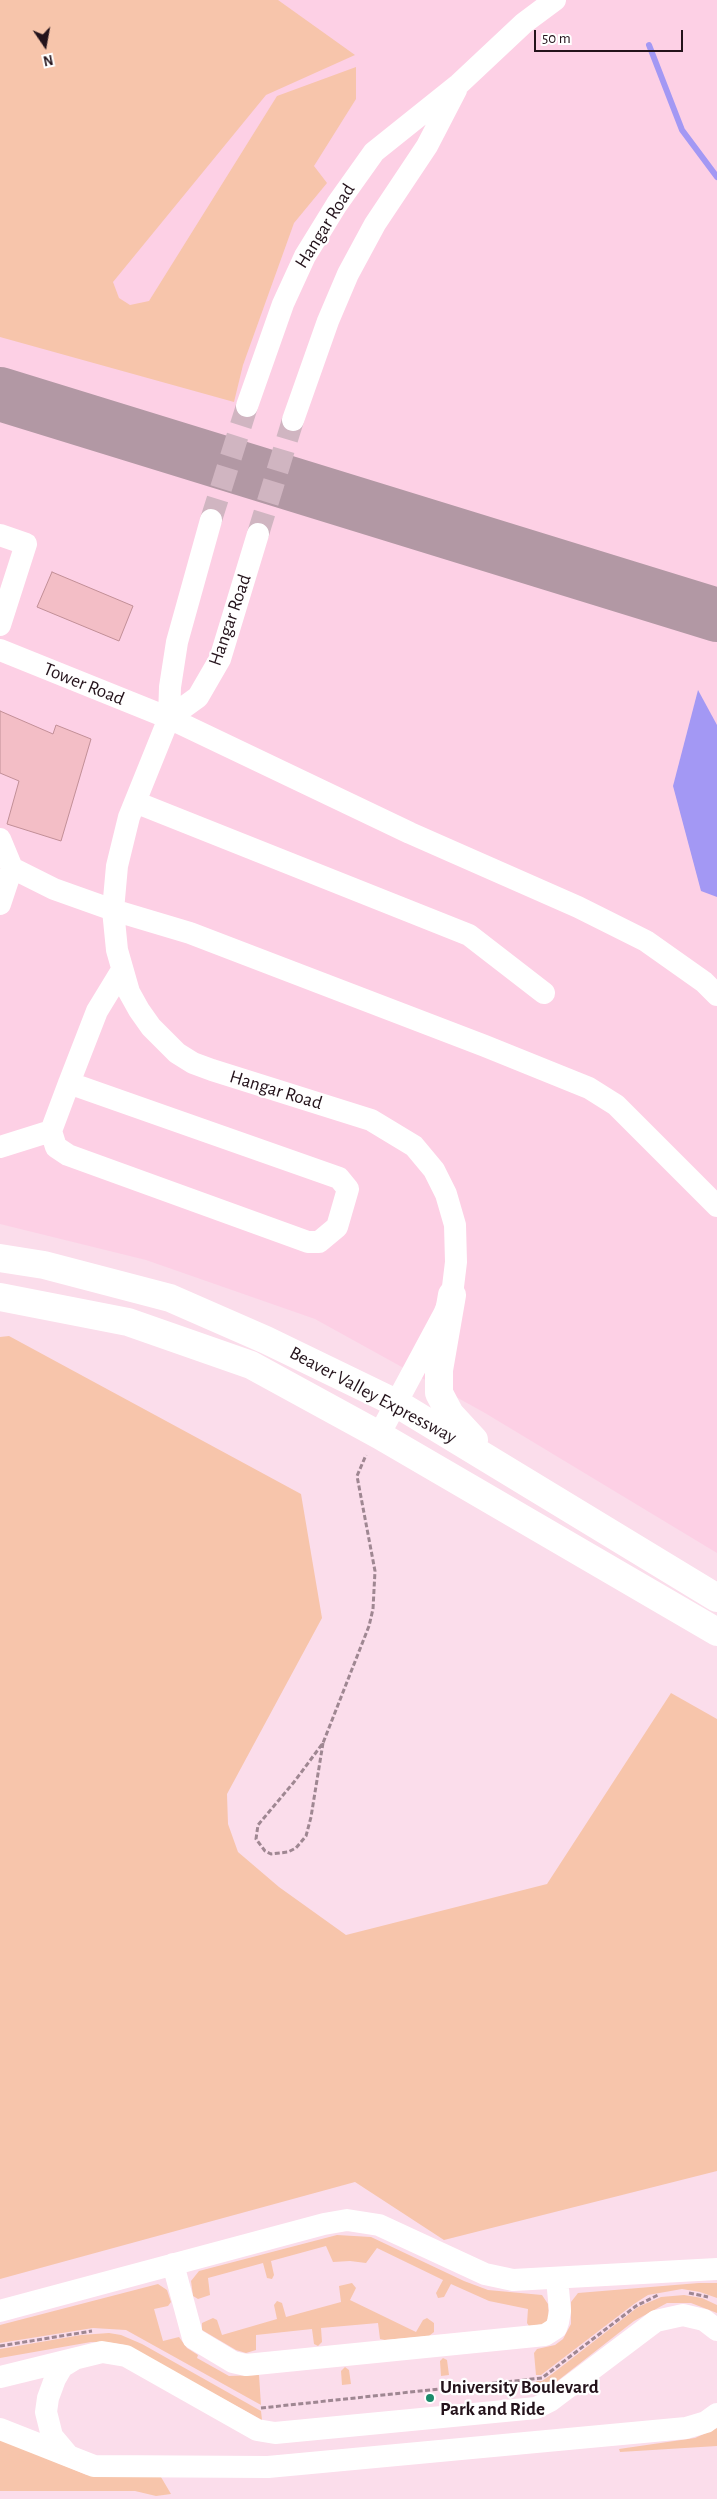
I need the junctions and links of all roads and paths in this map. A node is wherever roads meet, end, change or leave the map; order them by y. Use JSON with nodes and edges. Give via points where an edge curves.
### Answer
{"nodes":[{"id":1,"x":555,"y":0,"type":"edge"},
{"id":2,"x":459,"y":84,"type":"junction"},
{"id":3,"x":247,"y":406,"type":"tunnel mouth"},
{"id":4,"x":293,"y":420,"type":"tunnel mouth"},
{"id":5,"x":211,"y":520,"type":"tunnel mouth"},
{"id":6,"x":258,"y":534,"type":"tunnel mouth"},
{"id":7,"x":0,"y":535,"type":"edge"},
{"id":8,"x":0,"y":625,"type":"edge"},
{"id":9,"x":0,"y":650,"type":"edge"},
{"id":10,"x":168,"y":718,"type":"junction"},
{"id":11,"x":135,"y":802,"type":"junction"},
{"id":12,"x":0,"y":839,"type":"edge"},
{"id":13,"x":12,"y":868,"type":"junction"},
{"id":14,"x":0,"y":904,"type":"edge"},
{"id":15,"x":113,"y":910,"type":"junction"},
{"id":16,"x":122,"y":970,"type":"junction"},
{"id":17,"x":544,"y":993,"type":"dead end"},
{"id":18,"x":717,"y":995,"type":"edge"},
{"id":19,"x":69,"y":1083,"type":"junction"},
{"id":20,"x":51,"y":1132,"type":"junction"},
{"id":21,"x":0,"y":1147,"type":"edge"},
{"id":22,"x":717,"y":1206,"type":"edge"},
{"id":23,"x":0,"y":1258,"type":"edge"},
{"id":24,"x":452,"y":1295,"type":"junction"},
{"id":25,"x":0,"y":1297,"type":"edge"},
{"id":26,"x":396,"y":1403,"type":"junction"},
{"id":27,"x":378,"y":1435,"type":"junction"},
{"id":28,"x":492,"y":1460,"type":"junction"},
{"id":29,"x":717,"y":1598,"type":"edge"},
{"id":30,"x":717,"y":1632,"type":"edge"},
{"id":31,"x":323,"y":1743,"type":"junction"},
{"id":32,"x":173,"y":2264,"type":"junction"},
{"id":33,"x":717,"y":2269,"type":"edge"},
{"id":34,"x":557,"y":2278,"type":"junction"},
{"id":35,"x":0,"y":2311,"type":"edge"},
{"id":36,"x":717,"y":2330,"type":"edge"},
{"id":37,"x":78,"y":2358,"type":"junction"},
{"id":38,"x":0,"y":2377,"type":"edge"},
{"id":39,"x":717,"y":2414,"type":"edge"},
{"id":40,"x":0,"y":2429,"type":"edge"},
{"id":41,"x":73,"y":2459,"type":"junction"}],
"edges":[{"from":1,"to":2,"type":"street","name":"Hangar Road","via":[[518,28]]},
{"from":2,"to":3,"type":"street","name":"Hangar Road","via":[[374,152],[337,204],[293,280]]},
{"from":2,"to":4,"type":"street","name":"Hangar Road","via":[[426,146],[375,224],[348,274]]},
{"from":5,"to":10,"type":"street","name":"Hangar Road","via":[[177,642]]},
{"from":6,"to":10,"type":"street","name":"Hangar Road","via":[[220,659],[198,697]]},
{"from":7,"to":8,"type":"street","via":[[26,544]]},
{"from":9,"to":10,"type":"street","name":"Tower Road"},
{"from":10,"to":11,"type":"street","name":"Hangar Road"},
{"from":10,"to":18,"type":"street","name":"Tower Road","via":[[646,941]]},
{"from":11,"to":15,"type":"street","name":"Hangar Road","via":[[117,866]]},
{"from":11,"to":17,"type":"street","via":[[469,936]]},
{"from":12,"to":13,"type":"street"},
{"from":13,"to":14,"type":"street"},
{"from":13,"to":15,"type":"street","via":[[54,889]]},
{"from":15,"to":16,"type":"street","name":"Hangar Road","via":[[113,928]]},
{"from":15,"to":22,"type":"street","via":[[190,933],[589,1088],[616,1105]]},
{"from":16,"to":19,"type":"street","via":[[97,1010]]},
{"from":16,"to":24,"type":"street","name":"Hangar Road","via":[[129,992],[151,1028],[193,1063],[371,1120],[414,1146],[434,1170],[452,1210],[456,1253]]},
{"from":19,"to":20,"type":"street"},
{"from":19,"to":20,"type":"street","via":[[339,1178],[348,1189],[337,1227],[319,1242],[308,1242],[68,1154],[56,1147]]},
{"from":20,"to":21,"type":"street"},
{"from":23,"to":26,"type":"highway","name":"Beaver Valley Expressway","via":[[170,1298]]},
{"from":24,"to":26,"type":"street","name":"Hangar Road"},
{"from":24,"to":28,"type":"highway","via":[[439,1370],[439,1393],[450,1414]]},
{"from":25,"to":27,"type":"highway","name":"Beaver Valley Expressway","via":[[128,1322],[251,1365]]},
{"from":26,"to":27,"type":"street","name":"Hangar Road"},
{"from":26,"to":28,"type":"highway","name":"Beaver Valley Expressway"},
{"from":27,"to":30,"type":"highway","name":"Beaver Valley Expressway"},
{"from":27,"to":31,"type":"path","via":[[362,1460],[357,1476],[374,1555],[373,1609],[359,1657]]},
{"from":28,"to":29,"type":"highway","name":"Beaver Valley Expressway"},
{"from":31,"to":31,"type":"path","via":[[258,1825],[256,1839],[265,1851],[271,1854],[288,1852],[306,1836]]},
{"from":32,"to":34,"type":"street","via":[[324,2224],[352,2221],[390,2230],[485,2274],[512,2280]]},
{"from":32,"to":34,"type":"street","via":[[193,2338],[233,2362],[246,2365],[545,2335],[556,2328],[558,2322]]},
{"from":32,"to":35,"type":"street"},
{"from":33,"to":34,"type":"street"},
{"from":36,"to":37,"type":"street","via":[[704,2320],[693,2317],[673,2316],[656,2321],[550,2401],[536,2408],[275,2434],[257,2430],[126,2356],[102,2352]]},
{"from":37,"to":38,"type":"street"},
{"from":37,"to":41,"type":"street","via":[[62,2367],[48,2398],[46,2412],[52,2436]]},
{"from":39,"to":41,"type":"street","via":[[706,2422],[686,2428],[291,2466],[94,2466]]},
{"from":40,"to":41,"type":"street"}]}
